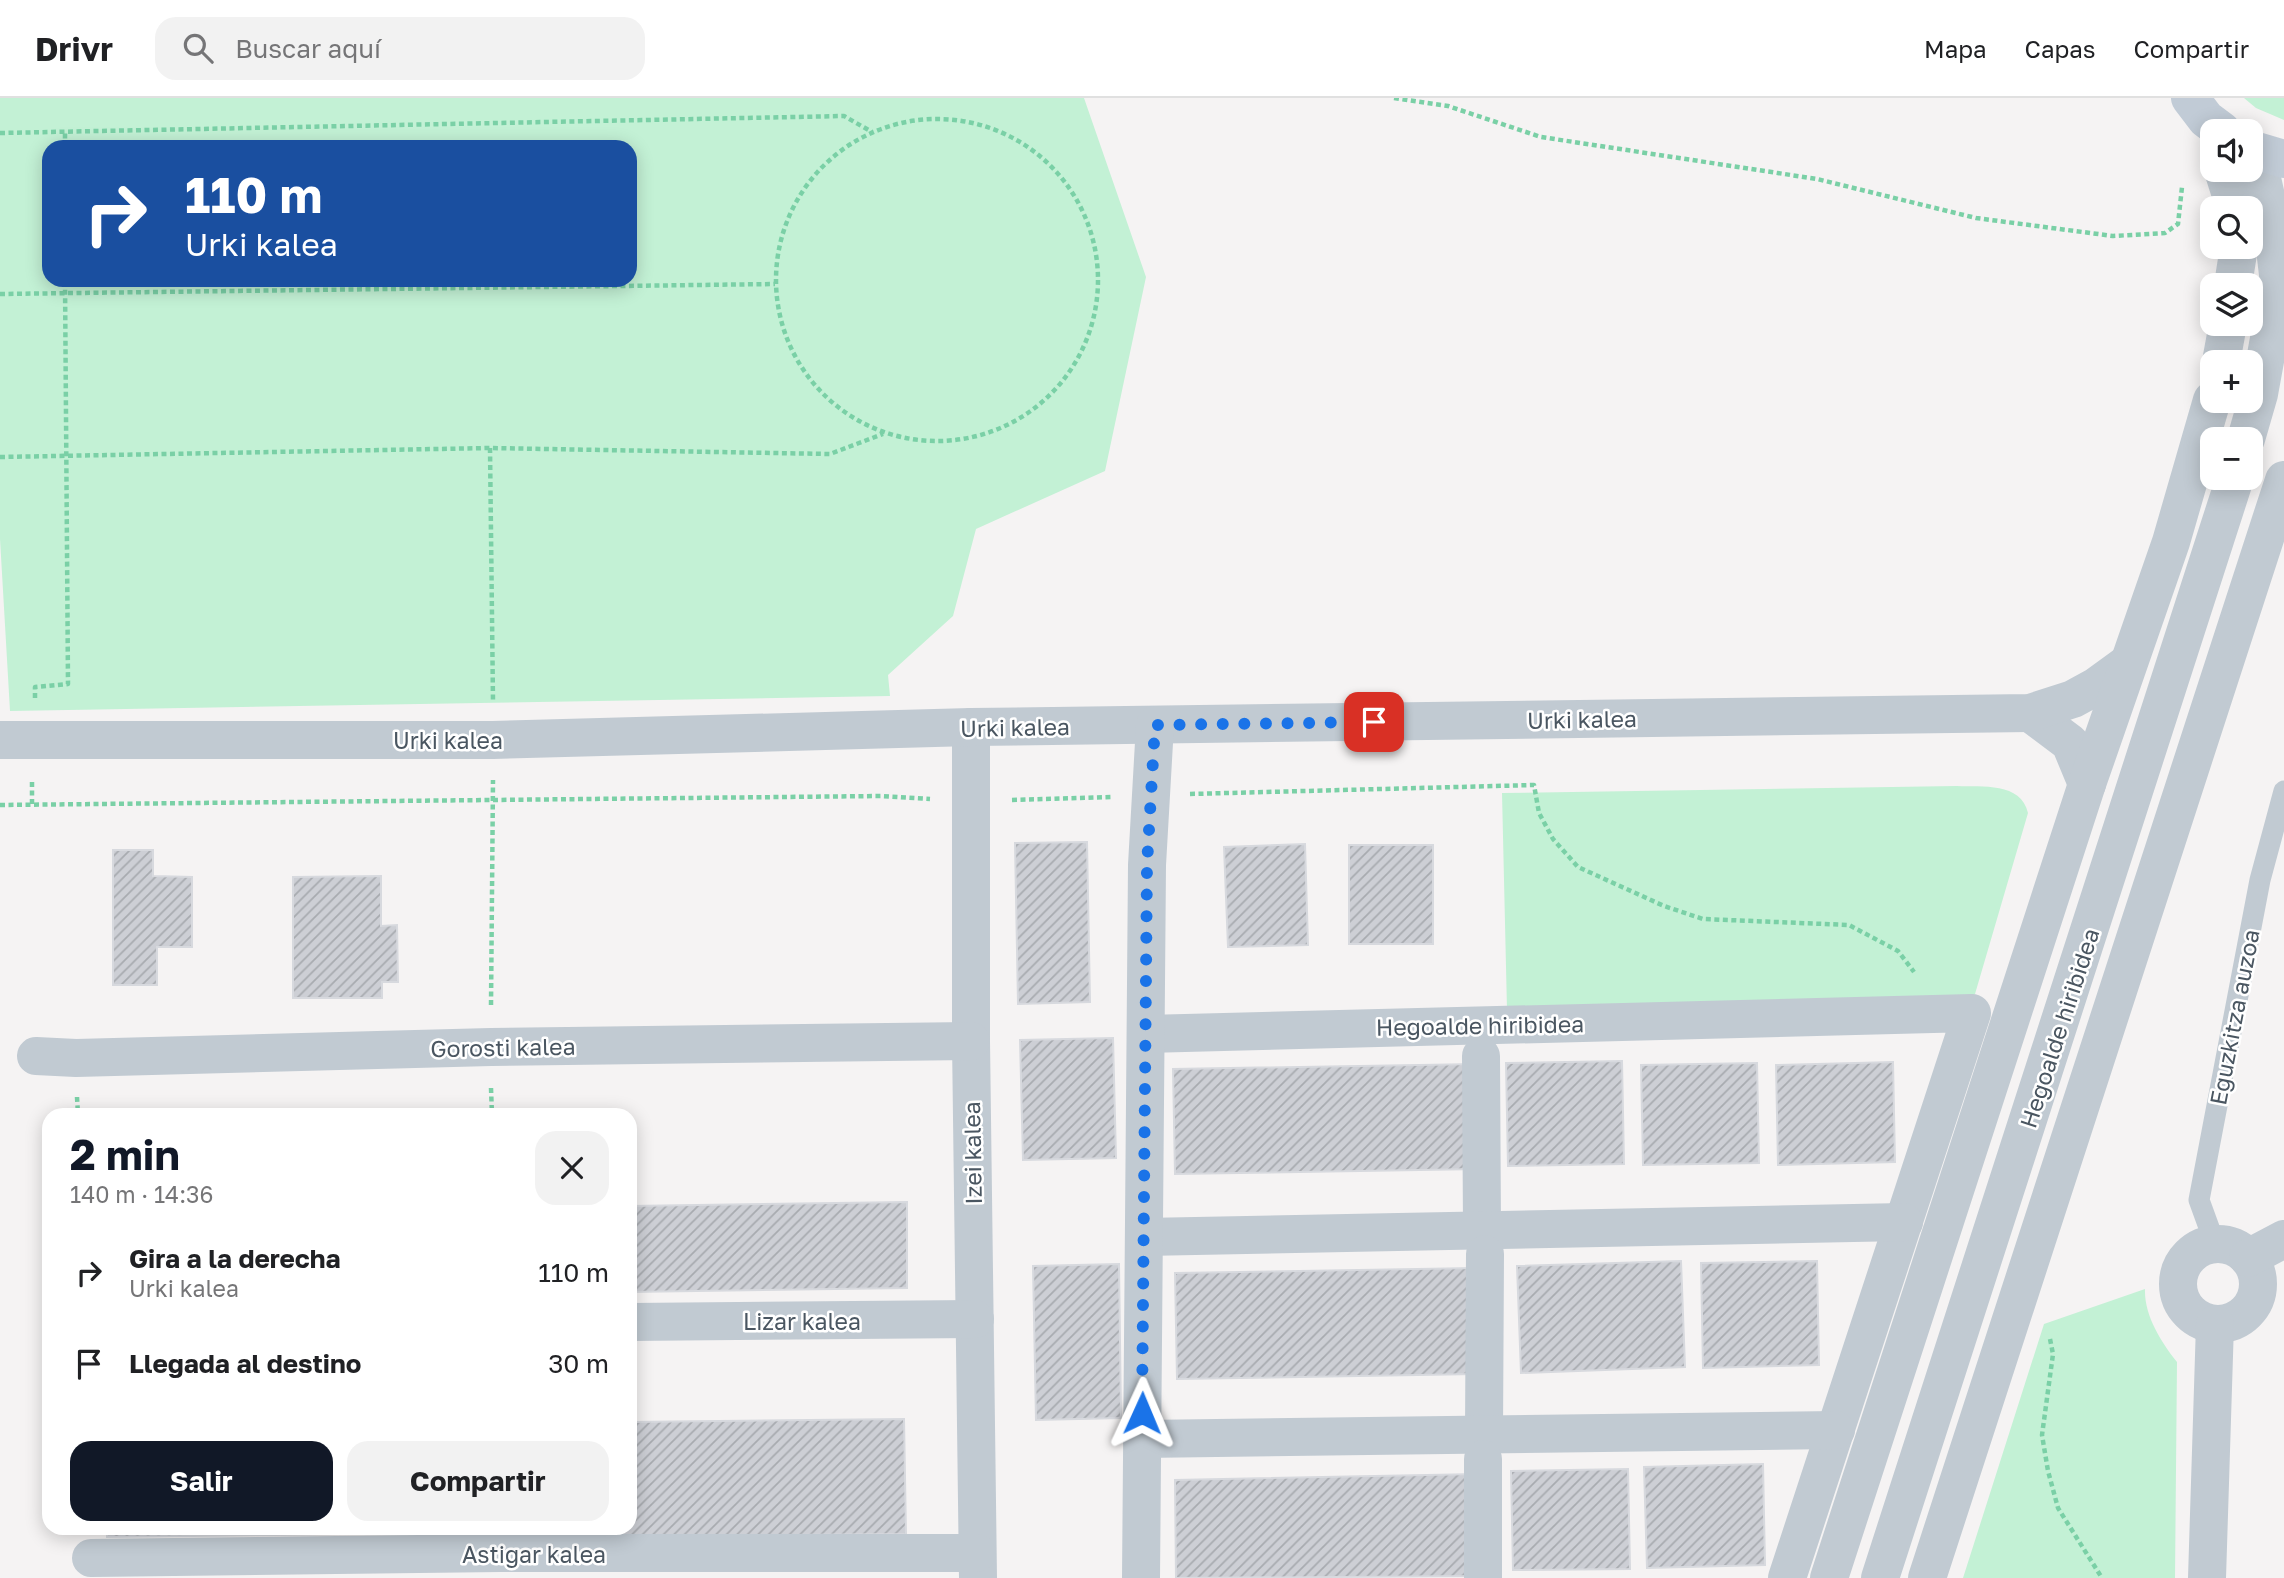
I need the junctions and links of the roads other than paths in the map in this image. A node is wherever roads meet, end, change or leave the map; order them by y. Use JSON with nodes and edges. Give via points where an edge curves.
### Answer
{"nodes":[{"id":1,"x":2264,"y":153,"type":"edge"},
{"id":2,"x":2208,"y":413,"type":"edge"},
{"id":3,"x":2249,"y":427,"type":"edge"},
{"id":4,"x":2284,"y":480,"type":"edge"},
{"id":5,"x":2231,"y":490,"type":"edge"},
{"id":6,"x":2128,"y":663,"type":"junction"},
{"id":7,"x":2030,"y":713,"type":"junction"},
{"id":8,"x":1155,"y":725,"type":"junction"},
{"id":9,"x":971,"y":727,"type":"junction"},
{"id":10,"x":17,"y":739,"type":"edge"},
{"id":11,"x":2087,"y":784,"type":"junction"},
{"id":12,"x":2284,"y":790,"type":"edge"},
{"id":13,"x":1146,"y":1034,"type":"junction"},
{"id":14,"x":971,"y":1041,"type":"junction"},
{"id":15,"x":36,"y":1056,"type":"dead end"},
{"id":16,"x":1481,"y":1056,"type":"dead end"},
{"id":17,"x":1904,"y":1222,"type":"junction"},
{"id":18,"x":1144,"y":1237,"type":"junction"},
{"id":19,"x":2284,"y":1239,"type":"edge"},
{"id":20,"x":1483,"y":1242,"type":"junction"},
{"id":21,"x":2232,"y":1251,"type":"junction"},
{"id":22,"x":975,"y":1319,"type":"junction"},
{"id":23,"x":637,"y":1322,"type":"edge"},
{"id":24,"x":2215,"y":1324,"type":"junction"},
{"id":25,"x":1836,"y":1430,"type":"junction"},
{"id":26,"x":1142,"y":1439,"type":"junction"},
{"id":27,"x":1484,"y":1447,"type":"junction"},
{"id":28,"x":91,"y":1559,"type":"dead end"},
{"id":29,"x":977,"y":1566,"type":"edge"},
{"id":30,"x":1141,"y":1578,"type":"edge"},
{"id":31,"x":1483,"y":1578,"type":"edge"},
{"id":32,"x":1787,"y":1578,"type":"edge"},
{"id":33,"x":1829,"y":1578,"type":"edge"},
{"id":34,"x":1880,"y":1578,"type":"edge"},
{"id":35,"x":1927,"y":1578,"type":"edge"},
{"id":36,"x":2207,"y":1578,"type":"edge"}],
"edges":[{"from":1,"to":3,"type":"street","via":[[2278,283]]},
{"from":2,"to":6,"type":"street","via":[[2171,542]]},
{"from":4,"to":35,"type":"street"},
{"from":5,"to":34,"type":"street","name":"Hegoalde hiribidea"},
{"from":6,"to":7,"type":"street","name":"Urki kalea","via":[[2073,699]]},
{"from":6,"to":11,"type":"street"},
{"from":7,"to":8,"type":"street","name":"Urki kalea"},
{"from":7,"to":11,"type":"street","via":[[2070,743]]},
{"from":8,"to":9,"type":"street","name":"Urki kalea"},
{"from":8,"to":13,"type":"street","via":[[1147,865]]},
{"from":9,"to":10,"type":"street","name":"Urki kalea","via":[[493,740]]},
{"from":9,"to":14,"type":"street","name":"Izei kalea"},
{"from":11,"to":33,"type":"street"},
{"from":12,"to":21,"type":"lane","name":"Eguzkitza auzoa","via":[[2260,880],[2199,1200]]},
{"from":13,"to":17,"type":"street","name":"Hegoalde hiribidea","via":[[1972,1013]]},
{"from":13,"to":18,"type":"street"},
{"from":14,"to":15,"type":"street","name":"Gorosti kalea"},
{"from":14,"to":22,"type":"street","name":"Izei kalea"},
{"from":16,"to":20,"type":"street"},
{"from":17,"to":20,"type":"street"},
{"from":17,"to":25,"type":"street","name":"Hegoalde hiribidea"},
{"from":18,"to":20,"type":"street"},
{"from":18,"to":26,"type":"street"},
{"from":19,"to":21,"type":"street"},
{"from":20,"to":27,"type":"street"},
{"from":21,"to":24,"type":"street","name":"Eguzkitza auzoa","via":[[2255,1270],[2256,1297],[2240,1317]]},
{"from":21,"to":24,"type":"street","via":[[2202,1247],[2191,1254],[2178,1277],[2182,1303],[2202,1321]]},
{"from":22,"to":23,"type":"street","name":"Lizar kalea"},
{"from":22,"to":29,"type":"street","name":"Izei kalea"},
{"from":24,"to":36,"type":"street"},
{"from":25,"to":27,"type":"street"},
{"from":25,"to":32,"type":"street","name":"Hegoalde hiribidea"},
{"from":26,"to":27,"type":"street"},
{"from":26,"to":30,"type":"street"},
{"from":27,"to":31,"type":"street"},
{"from":28,"to":29,"type":"street","name":"Astigar kalea","via":[[500,1553]]}]}
